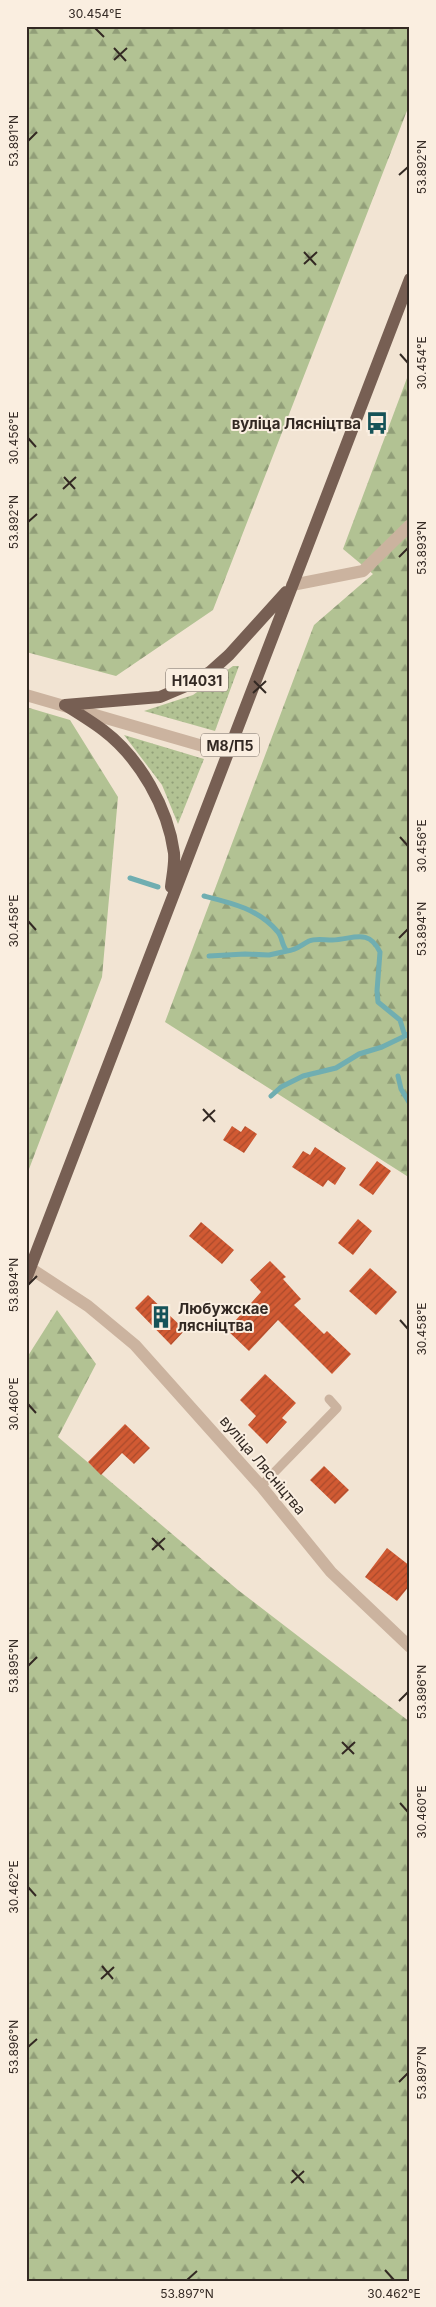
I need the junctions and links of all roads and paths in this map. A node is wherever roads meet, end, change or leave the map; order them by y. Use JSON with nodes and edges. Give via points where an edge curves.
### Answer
{"nodes":[{"id":1,"x":410,"y":279,"type":"edge"},
{"id":2,"x":410,"y":525,"type":"edge"},
{"id":3,"x":292,"y":585,"type":"junction"},
{"id":4,"x":26,"y":694,"type":"edge"},
{"id":5,"x":65,"y":704,"type":"junction"},
{"id":6,"x":227,"y":753,"type":"junction"},
{"id":7,"x":169,"y":905,"type":"junction"},
{"id":8,"x":28,"y":1274,"type":"edge"},
{"id":9,"x":328,"y":1399,"type":"dead end"},
{"id":10,"x":261,"y":1486,"type":"junction"},
{"id":11,"x":410,"y":1647,"type":"edge"}],
"edges":[{"from":1,"to":3,"type":"main road","number":"М8/П5"},
{"from":2,"to":3,"type":"street","via":[[363,571]]},
{"from":3,"to":5,"type":"main road","number":"Н14031","via":[[229,655],[210,672],[186,686],[160,697]]},
{"from":3,"to":6,"type":"main road","number":"М8/П5"},
{"from":4,"to":5,"type":"street","number":"Н14031"},
{"from":5,"to":6,"type":"street","number":"Н14031"},
{"from":5,"to":7,"type":"main road","number":"Н14031","via":[[126,751],[151,787],[168,826],[174,855]]},
{"from":6,"to":7,"type":"main road","number":"М8/П5"},
{"from":7,"to":8,"type":"main road","number":"М8/П5"},
{"from":8,"to":10,"type":"street","name":"вуліца Лясніцтва","via":[[88,1306],[121,1332],[156,1366]]},
{"from":9,"to":10,"type":"lane","via":[[337,1408]]},
{"from":10,"to":11,"type":"street","name":"вуліца Лясніцтва","via":[[331,1572]]}]}
